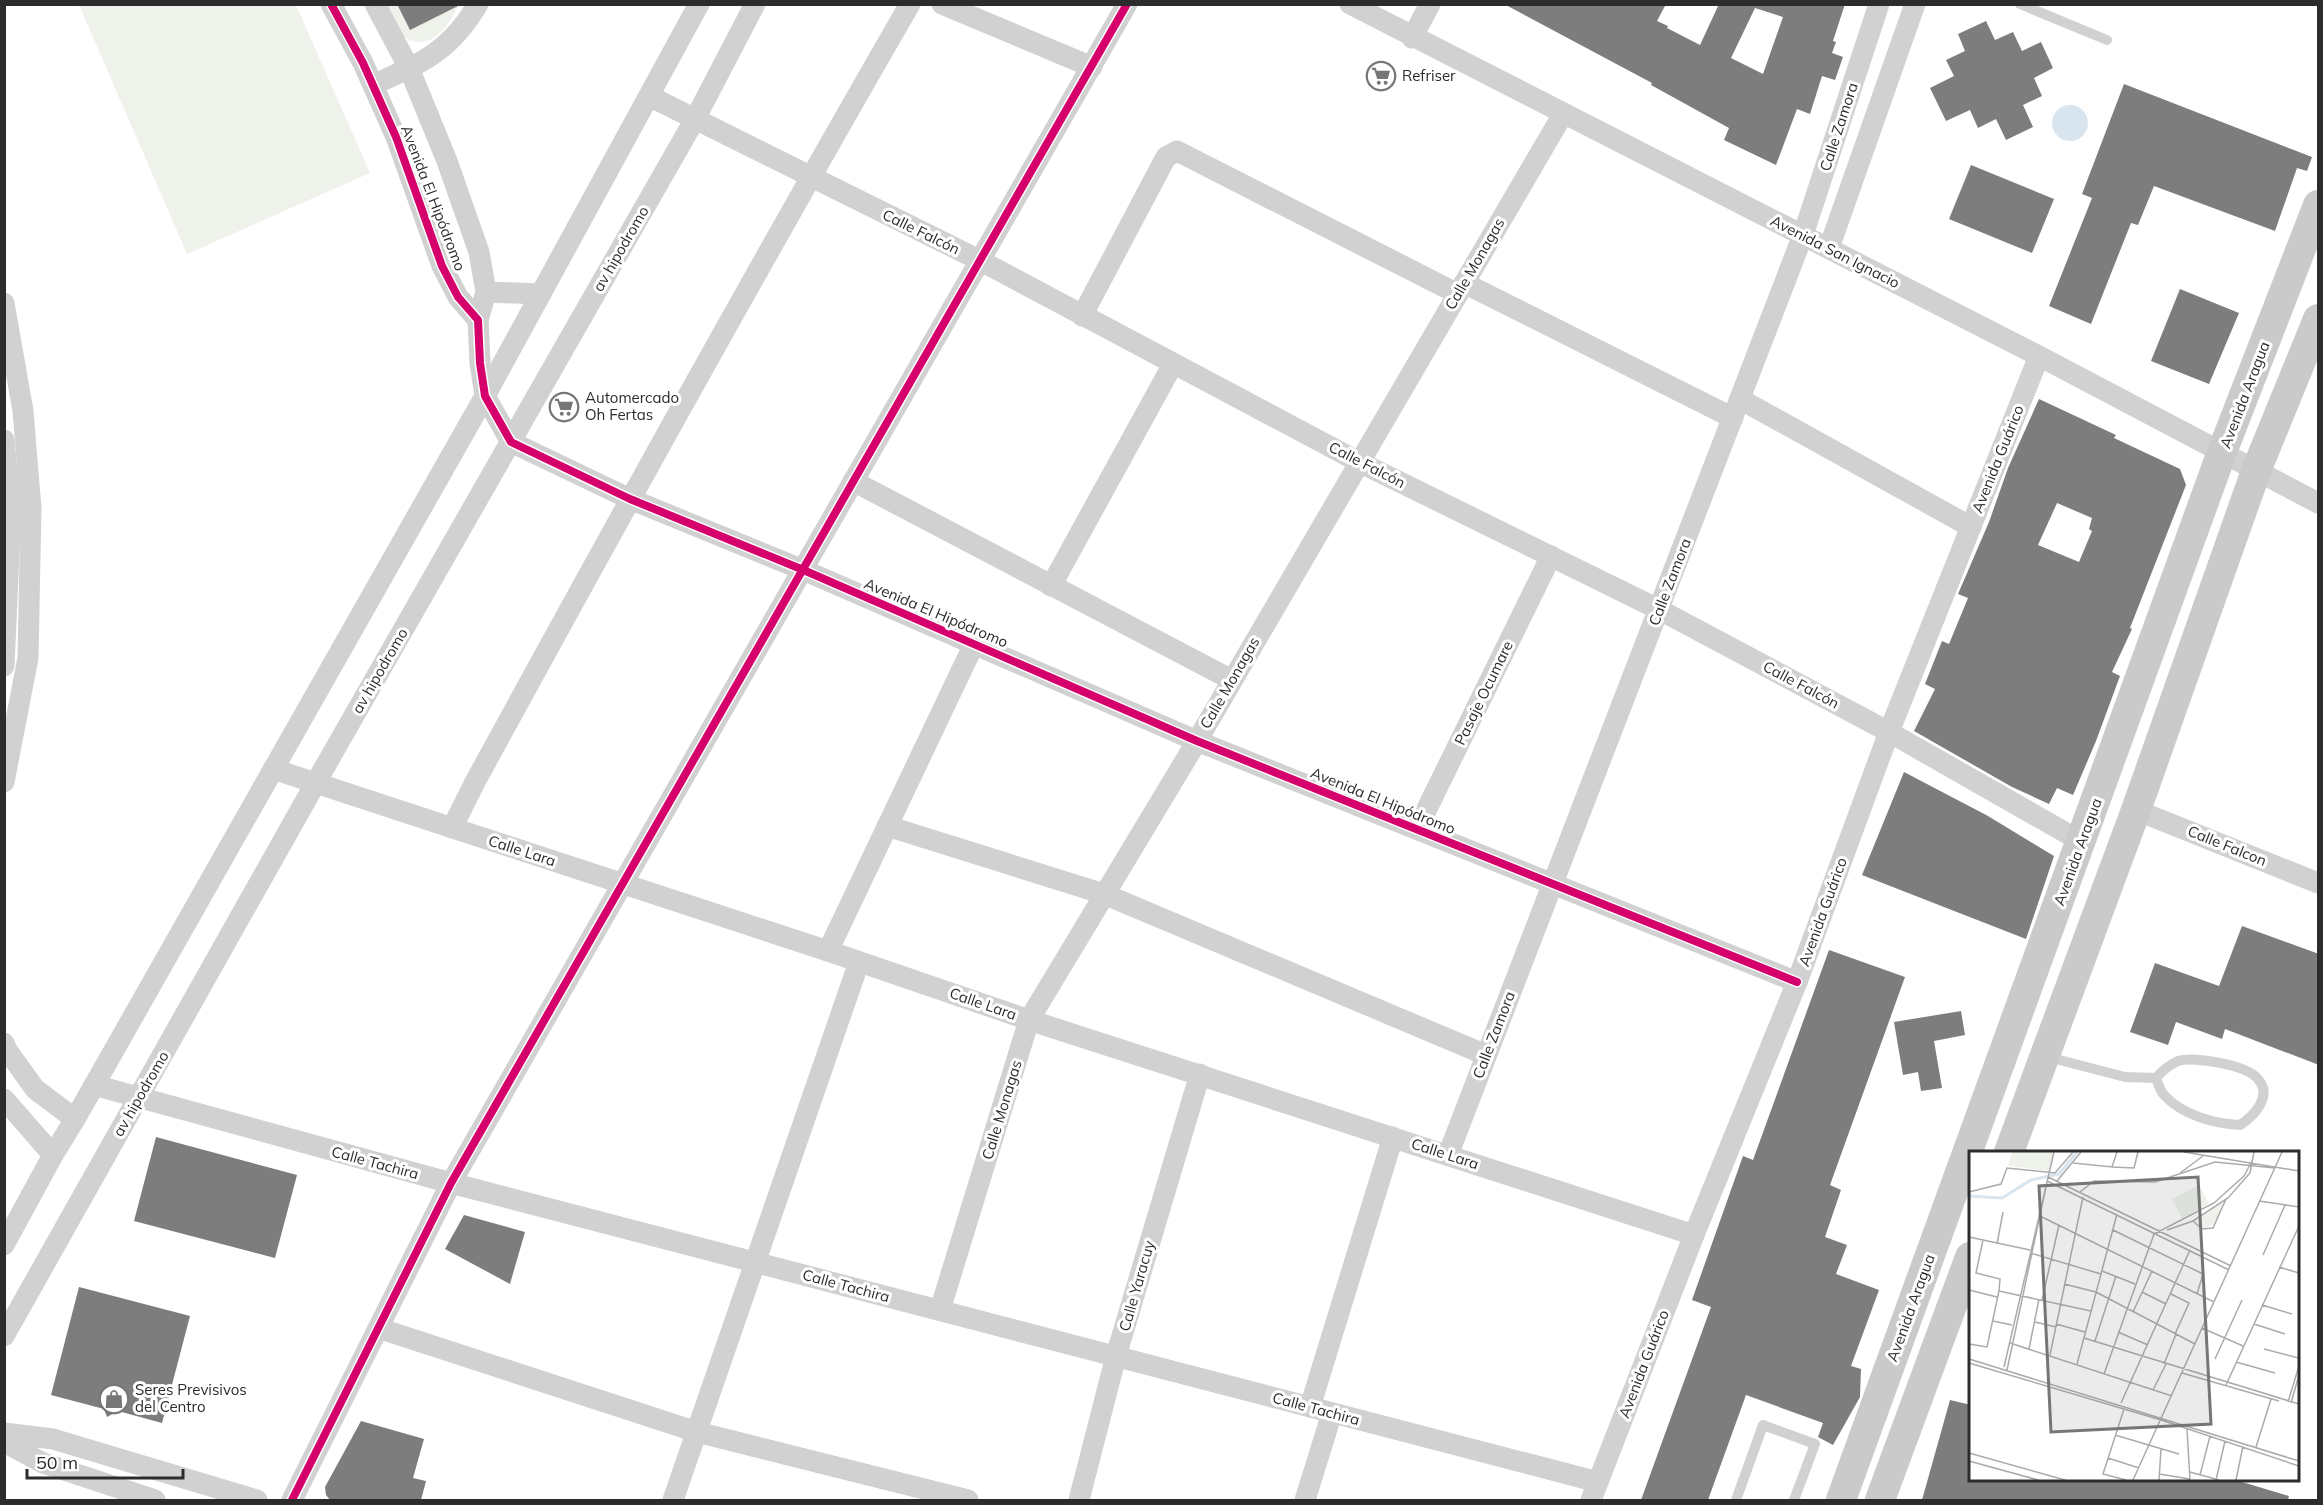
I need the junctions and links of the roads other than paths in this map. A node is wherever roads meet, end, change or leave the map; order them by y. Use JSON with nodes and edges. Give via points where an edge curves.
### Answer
{"nodes":[{"id":1,"x":331,"y":4,"type":"edge"},
{"id":2,"x":375,"y":4,"type":"edge"},
{"id":3,"x":478,"y":4,"type":"edge"},
{"id":4,"x":699,"y":4,"type":"edge"},
{"id":5,"x":755,"y":4,"type":"edge"},
{"id":6,"x":910,"y":4,"type":"edge"},
{"id":7,"x":942,"y":4,"type":"edge"},
{"id":8,"x":1127,"y":4,"type":"edge"},
{"id":9,"x":1350,"y":4,"type":"edge"},
{"id":10,"x":1430,"y":4,"type":"edge"},
{"id":11,"x":1879,"y":4,"type":"edge"},
{"id":12,"x":1915,"y":4,"type":"edge"},
{"id":13,"x":2020,"y":4,"type":"edge"},
{"id":14,"x":1412,"y":38,"type":"junction"},
{"id":15,"x":2107,"y":40,"type":"dead end"},
{"id":16,"x":1092,"y":67,"type":"junction"},
{"id":17,"x":409,"y":68,"type":"junction"},
{"id":18,"x":373,"y":85,"type":"junction"},
{"id":19,"x":649,"y":96,"type":"junction"},
{"id":20,"x":1563,"y":114,"type":"junction"},
{"id":21,"x":695,"y":119,"type":"junction"},
{"id":22,"x":810,"y":177,"type":"junction"},
{"id":23,"x":2319,"y":205,"type":"edge"},
{"id":24,"x":1803,"y":235,"type":"junction"},
{"id":25,"x":1829,"y":249,"type":"junction"},
{"id":26,"x":981,"y":261,"type":"junction"},
{"id":27,"x":1461,"y":288,"type":"junction"},
{"id":28,"x":486,"y":292,"type":"junction"},
{"id":29,"x":541,"y":294,"type":"junction"},
{"id":30,"x":4,"y":303,"type":"edge"},
{"id":31,"x":1082,"y":316,"type":"junction"},
{"id":32,"x":2319,"y":319,"type":"edge"},
{"id":33,"x":478,"y":320,"type":"junction"},
{"id":34,"x":2039,"y":356,"type":"junction"},
{"id":35,"x":1173,"y":364,"type":"junction"},
{"id":36,"x":485,"y":396,"type":"junction"},
{"id":37,"x":1737,"y":408,"type":"junction"},
{"id":38,"x":4,"y":440,"type":"edge"},
{"id":39,"x":511,"y":442,"type":"junction"},
{"id":40,"x":2222,"y":452,"type":"junction"},
{"id":41,"x":1359,"y":462,"type":"junction"},
{"id":42,"x":2256,"y":471,"type":"junction"},
{"id":43,"x":853,"y":481,"type":"junction"},
{"id":44,"x":630,"y":499,"type":"junction"},
{"id":45,"x":2319,"y":503,"type":"edge"},
{"id":46,"x":21,"y":509,"type":"junction"},
{"id":47,"x":1971,"y":527,"type":"junction"},
{"id":48,"x":1551,"y":556,"type":"junction"},
{"id":49,"x":801,"y":569,"type":"junction"},
{"id":50,"x":1051,"y":586,"type":"junction"},
{"id":51,"x":1660,"y":610,"type":"junction"},
{"id":52,"x":974,"y":644,"type":"junction"},
{"id":53,"x":4,"y":666,"type":"edge"},
{"id":54,"x":1233,"y":680,"type":"junction"},
{"id":55,"x":1889,"y":732,"type":"junction"},
{"id":56,"x":1197,"y":741,"type":"junction"},
{"id":57,"x":273,"y":769,"type":"junction"},
{"id":58,"x":4,"y":782,"type":"edge"},
{"id":59,"x":315,"y":784,"type":"junction"},
{"id":60,"x":2136,"y":810,"type":"junction"},
{"id":61,"x":887,"y":826,"type":"junction"},
{"id":62,"x":453,"y":828,"type":"junction"},
{"id":63,"x":1417,"y":829,"type":"junction"},
{"id":64,"x":2082,"y":842,"type":"junction"},
{"id":65,"x":2319,"y":883,"type":"edge"},
{"id":66,"x":623,"y":884,"type":"junction"},
{"id":67,"x":1554,"y":884,"type":"junction"},
{"id":68,"x":1104,"y":894,"type":"junction"},
{"id":69,"x":828,"y":951,"type":"junction"},
{"id":70,"x":859,"y":962,"type":"junction"},
{"id":71,"x":1797,"y":982,"type":"junction"},
{"id":72,"x":1029,"y":1020,"type":"junction"},
{"id":73,"x":4,"y":1043,"type":"edge"},
{"id":74,"x":1486,"y":1055,"type":"junction"},
{"id":75,"x":2044,"y":1056,"type":"junction"},
{"id":76,"x":1200,"y":1074,"type":"junction"},
{"id":77,"x":2156,"y":1078,"type":"junction"},
{"id":78,"x":94,"y":1085,"type":"junction"},
{"id":79,"x":139,"y":1098,"type":"junction"},
{"id":80,"x":4,"y":1099,"type":"edge"},
{"id":81,"x":75,"y":1119,"type":"junction"},
{"id":82,"x":1393,"y":1137,"type":"junction"},
{"id":83,"x":2009,"y":1151,"type":"edge"},
{"id":84,"x":53,"y":1155,"type":"junction"},
{"id":85,"x":1448,"y":1155,"type":"junction"},
{"id":86,"x":451,"y":1183,"type":"junction"},
{"id":87,"x":1694,"y":1235,"type":"junction"},
{"id":88,"x":4,"y":1245,"type":"edge"},
{"id":89,"x":754,"y":1262,"type":"junction"},
{"id":90,"x":1969,"y":1262,"type":"edge"},
{"id":91,"x":940,"y":1310,"type":"junction"},
{"id":92,"x":378,"y":1328,"type":"junction"},
{"id":93,"x":4,"y":1336,"type":"edge"},
{"id":94,"x":1116,"y":1356,"type":"junction"},
{"id":95,"x":1310,"y":1407,"type":"junction"},
{"id":96,"x":1332,"y":1413,"type":"junction"},
{"id":97,"x":697,"y":1432,"type":"junction"},
{"id":98,"x":4,"y":1433,"type":"edge"},
{"id":99,"x":4,"y":1442,"type":"edge"},
{"id":100,"x":1594,"y":1491,"type":"edge"},
{"id":101,"x":155,"y":1500,"type":"edge"},
{"id":102,"x":257,"y":1500,"type":"edge"},
{"id":103,"x":292,"y":1500,"type":"edge"},
{"id":104,"x":673,"y":1500,"type":"edge"},
{"id":105,"x":968,"y":1500,"type":"edge"},
{"id":106,"x":1079,"y":1500,"type":"edge"},
{"id":107,"x":1305,"y":1500,"type":"edge"},
{"id":108,"x":1736,"y":1500,"type":"edge"},
{"id":109,"x":1794,"y":1500,"type":"edge"},
{"id":110,"x":1841,"y":1500,"type":"edge"},
{"id":111,"x":1880,"y":1500,"type":"edge"}],
"edges":[{"from":1,"to":18,"type":"street","name":"Avenida El Hipódromo"},
{"from":2,"to":17,"type":"street"},
{"from":3,"to":17,"type":"street","via":[[444,48]]},
{"from":4,"to":19,"type":"street"},
{"from":5,"to":21,"type":"street","name":"av hipodromo"},
{"from":6,"to":22,"type":"street"},
{"from":7,"to":16,"type":"street"},
{"from":8,"to":16,"type":"street"},
{"from":9,"to":14,"type":"street","name":"Avenida San Ignacio"},
{"from":10,"to":14,"type":"street"},
{"from":11,"to":24,"type":"street","name":"Calle Zamora"},
{"from":12,"to":25,"type":"street","name":"Calle Zamora"},
{"from":13,"to":15,"type":"lane"},
{"from":14,"to":20,"type":"street","name":"Avenida San Ignacio"},
{"from":16,"to":26,"type":"street"},
{"from":17,"to":18,"type":"street"},
{"from":17,"to":28,"type":"street","via":[[479,252]]},
{"from":18,"to":33,"type":"street","name":"Avenida El Hipódromo","via":[[442,266],[458,297]]},
{"from":19,"to":21,"type":"street","name":"Calle Falcón"},
{"from":19,"to":29,"type":"street"},
{"from":20,"to":24,"type":"street","name":"Avenida San Ignacio"},
{"from":20,"to":27,"type":"street","name":"Calle Monagas"},
{"from":21,"to":22,"type":"street","name":"Calle Falcón"},
{"from":21,"to":39,"type":"street","name":"av hipodromo"},
{"from":22,"to":26,"type":"street","name":"Calle Falcón"},
{"from":22,"to":44,"type":"street"},
{"from":23,"to":40,"type":"street","name":"Avenida Aragua"},
{"from":24,"to":25,"type":"street","name":"Avenida San Ignacio"},
{"from":24,"to":37,"type":"street","name":"Calle Zamora"},
{"from":25,"to":34,"type":"street","name":"Avenida San Ignacio"},
{"from":26,"to":31,"type":"street","name":"Calle Falcón"},
{"from":26,"to":43,"type":"street"},
{"from":27,"to":31,"type":"street","via":[[1177,151],[1166,157]]},
{"from":27,"to":37,"type":"street"},
{"from":27,"to":41,"type":"street","name":"Calle Monagas"},
{"from":28,"to":29,"type":"street"},
{"from":28,"to":33,"type":"street"},
{"from":29,"to":36,"type":"street"},
{"from":30,"to":46,"type":"street","via":[[23,411]]},
{"from":31,"to":35,"type":"street","name":"Calle Falcón"},
{"from":32,"to":42,"type":"street"},
{"from":33,"to":36,"type":"street"},
{"from":34,"to":40,"type":"street","name":"Avenida San Ignacio"},
{"from":34,"to":47,"type":"street","name":"Avenida Guárico"},
{"from":35,"to":41,"type":"street","name":"Calle Falcón"},
{"from":35,"to":50,"type":"street"},
{"from":36,"to":39,"type":"street"},
{"from":36,"to":57,"type":"street"},
{"from":37,"to":47,"type":"street"},
{"from":37,"to":51,"type":"street","name":"Calle Zamora"},
{"from":38,"to":46,"type":"street"},
{"from":39,"to":44,"type":"street","name":"Avenida El Hipódromo"},
{"from":39,"to":59,"type":"street","name":"av hipodromo"},
{"from":40,"to":42,"type":"street","name":"Avenida San Ignacio"},
{"from":40,"to":64,"type":"street","name":"Avenida Aragua"},
{"from":41,"to":48,"type":"street","name":"Calle Falcón"},
{"from":41,"to":54,"type":"street","name":"Calle Monagas"},
{"from":42,"to":45,"type":"street","name":"Avenida San Ignacio"},
{"from":42,"to":60,"type":"street"},
{"from":43,"to":49,"type":"street"},
{"from":43,"to":50,"type":"street"},
{"from":44,"to":49,"type":"street","name":"Avenida El Hipódromo"},
{"from":44,"to":62,"type":"street"},
{"from":46,"to":53,"type":"street"},
{"from":46,"to":58,"type":"street","via":[[28,658]]},
{"from":47,"to":55,"type":"street","name":"Avenida Guárico"},
{"from":48,"to":51,"type":"street","name":"Calle Falcón"},
{"from":48,"to":63,"type":"street","name":"Pasaje Ocumare"},
{"from":49,"to":52,"type":"street","name":"Avenida El Hipódromo"},
{"from":49,"to":66,"type":"street"},
{"from":50,"to":54,"type":"street"},
{"from":51,"to":55,"type":"street","name":"Calle Falcón"},
{"from":51,"to":67,"type":"street","name":"Calle Zamora"},
{"from":52,"to":56,"type":"street","name":"Avenida El Hipódromo"},
{"from":52,"to":61,"type":"street"},
{"from":54,"to":56,"type":"street","name":"Calle Monagas"},
{"from":55,"to":64,"type":"street","name":"Calle Falcón"},
{"from":55,"to":71,"type":"street","name":"Avenida Guárico"},
{"from":56,"to":63,"type":"street","name":"Avenida El Hipódromo"},
{"from":56,"to":68,"type":"street","name":"Calle Monagas"},
{"from":57,"to":59,"type":"street","name":"Calle Lara"},
{"from":57,"to":78,"type":"street"},
{"from":59,"to":62,"type":"street","name":"Calle Lara"},
{"from":59,"to":79,"type":"street","name":"av hipodromo"},
{"from":60,"to":65,"type":"street","name":"Calle Falcon"},
{"from":60,"to":75,"type":"street"},
{"from":61,"to":68,"type":"street"},
{"from":61,"to":69,"type":"street"},
{"from":62,"to":66,"type":"street","name":"Calle Lara"},
{"from":63,"to":67,"type":"street","name":"Avenida El Hipódromo"},
{"from":64,"to":110,"type":"street","name":"Avenida Aragua"},
{"from":66,"to":69,"type":"street","name":"Calle Lara"},
{"from":66,"to":86,"type":"street"},
{"from":67,"to":71,"type":"street","name":"Avenida El Hipódromo"},
{"from":67,"to":74,"type":"street","name":"Calle Zamora"},
{"from":68,"to":72,"type":"street","name":"Calle Monagas"},
{"from":68,"to":74,"type":"street"},
{"from":69,"to":70,"type":"street","name":"Calle Lara"},
{"from":70,"to":72,"type":"street","name":"Calle Lara"},
{"from":70,"to":89,"type":"street"},
{"from":71,"to":87,"type":"street","name":"Avenida Guárico"},
{"from":72,"to":76,"type":"street","name":"Calle Lara"},
{"from":72,"to":91,"type":"street","name":"Calle Monagas"},
{"from":73,"to":81,"type":"street","via":[[35,1089]]},
{"from":74,"to":85,"type":"street","name":"Calle Zamora"},
{"from":75,"to":77,"type":"lane","via":[[2125,1077]]},
{"from":75,"to":83,"type":"street"},
{"from":76,"to":82,"type":"street","name":"Calle Lara"},
{"from":76,"to":94,"type":"street","name":"Calle Yaracuy"},
{"from":77,"to":77,"type":"lane","via":[[2180,1061],[2212,1060],[2258,1078],[2262,1101],[2256,1113],[2240,1125],[2223,1124],[2175,1104],[2163,1095]]},
{"from":78,"to":79,"type":"street","name":"Calle Tachira"},
{"from":78,"to":81,"type":"street"},
{"from":79,"to":86,"type":"street","name":"Calle Tachira"},
{"from":79,"to":93,"type":"street","name":"av hipodromo"},
{"from":80,"to":84,"type":"street"},
{"from":81,"to":84,"type":"street"},
{"from":82,"to":85,"type":"street","name":"Calle Lara"},
{"from":82,"to":95,"type":"street"},
{"from":84,"to":88,"type":"street"},
{"from":85,"to":87,"type":"street","name":"Calle Lara"},
{"from":86,"to":89,"type":"street","name":"Calle Tachira"},
{"from":86,"to":92,"type":"street"},
{"from":87,"to":100,"type":"street","name":"Avenida Guárico"},
{"from":89,"to":91,"type":"street","name":"Calle Tachira"},
{"from":89,"to":97,"type":"street"},
{"from":90,"to":111,"type":"street"},
{"from":91,"to":94,"type":"street","name":"Calle Tachira"},
{"from":92,"to":97,"type":"street"},
{"from":92,"to":103,"type":"street"},
{"from":94,"to":95,"type":"street","name":"Calle Tachira"},
{"from":94,"to":106,"type":"street","name":"Calle Yaracuy"},
{"from":95,"to":96,"type":"street","name":"Calle Tachira"},
{"from":96,"to":100,"type":"street","name":"Calle Tachira"},
{"from":96,"to":107,"type":"street"},
{"from":97,"to":104,"type":"street"},
{"from":97,"to":105,"type":"street"},
{"from":98,"to":102,"type":"street","via":[[53,1438]]},
{"from":99,"to":101,"type":"street","via":[[43,1462]]},
{"from":108,"to":109,"type":"lane","via":[[1763,1425],[1815,1444]]}]}
